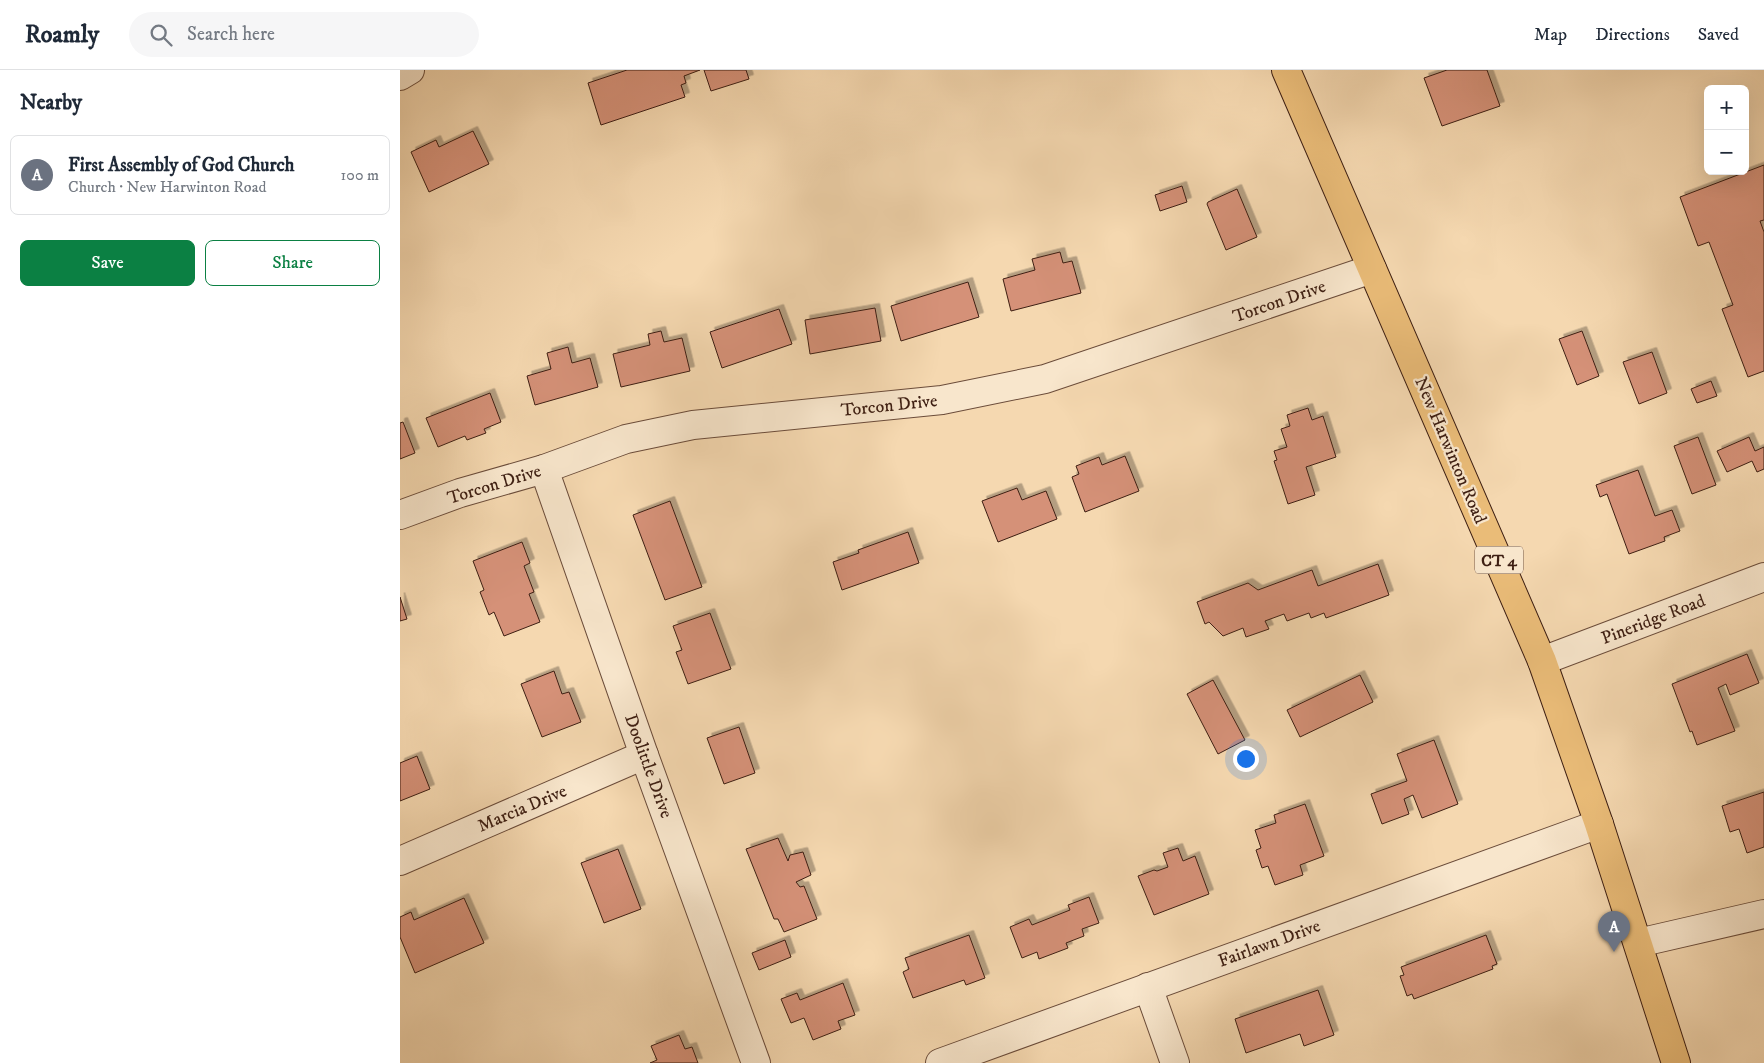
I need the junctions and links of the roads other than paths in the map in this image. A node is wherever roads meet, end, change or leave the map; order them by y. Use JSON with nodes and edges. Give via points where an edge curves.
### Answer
{"nodes":[{"id":1,"x":410,"y":70,"type":"edge"},
{"id":2,"x":1286,"y":70,"type":"edge"},
{"id":3,"x":400,"y":76,"type":"edge"},
{"id":4,"x":1372,"y":269,"type":"junction"},
{"id":5,"x":544,"y":468,"type":"junction"},
{"id":6,"x":400,"y":515,"type":"edge"},
{"id":7,"x":1764,"y":577,"type":"edge"},
{"id":8,"x":1542,"y":661,"type":"junction"},
{"id":9,"x":644,"y":755,"type":"junction"},
{"id":10,"x":1599,"y":824,"type":"junction"},
{"id":11,"x":400,"y":861,"type":"edge"},
{"id":12,"x":1764,"y":914,"type":"edge"},
{"id":13,"x":1638,"y":943,"type":"junction"},
{"id":14,"x":1148,"y":987,"type":"junction"},
{"id":15,"x":756,"y":1063,"type":"edge"},
{"id":16,"x":940,"y":1063,"type":"edge"},
{"id":17,"x":1175,"y":1063,"type":"edge"},
{"id":18,"x":1676,"y":1063,"type":"edge"}],
"edges":[{"from":1,"to":3,"type":"street"},
{"from":2,"to":4,"type":"main road","name":"New Harwinton Road","number":"CT 4"},
{"from":4,"to":5,"type":"street","name":"Torcon Drive","via":[[1044,379],[942,400],[693,425],[626,439]]},
{"from":4,"to":8,"type":"main road","name":"New Harwinton Road","number":"CT 4"},
{"from":5,"to":6,"type":"street","name":"Torcon Drive"},
{"from":5,"to":9,"type":"street","name":"Doolittle Drive"},
{"from":7,"to":8,"type":"street","name":"Pineridge Road"},
{"from":8,"to":10,"type":"main road","name":"New Harwinton Road","number":"CT 4"},
{"from":9,"to":11,"type":"street","name":"Marcia Drive"},
{"from":9,"to":15,"type":"street","name":"Doolittle Drive"},
{"from":10,"to":13,"type":"main road","name":"New Harwinton Road","number":"CT 4"},
{"from":10,"to":14,"type":"street","name":"Fairlawn Drive"},
{"from":12,"to":13,"type":"street"},
{"from":13,"to":18,"type":"main road","name":"New Harwinton Road","number":"CT 4"},
{"from":14,"to":16,"type":"street","name":"Fairlawn Drive"},
{"from":14,"to":17,"type":"street"}]}
